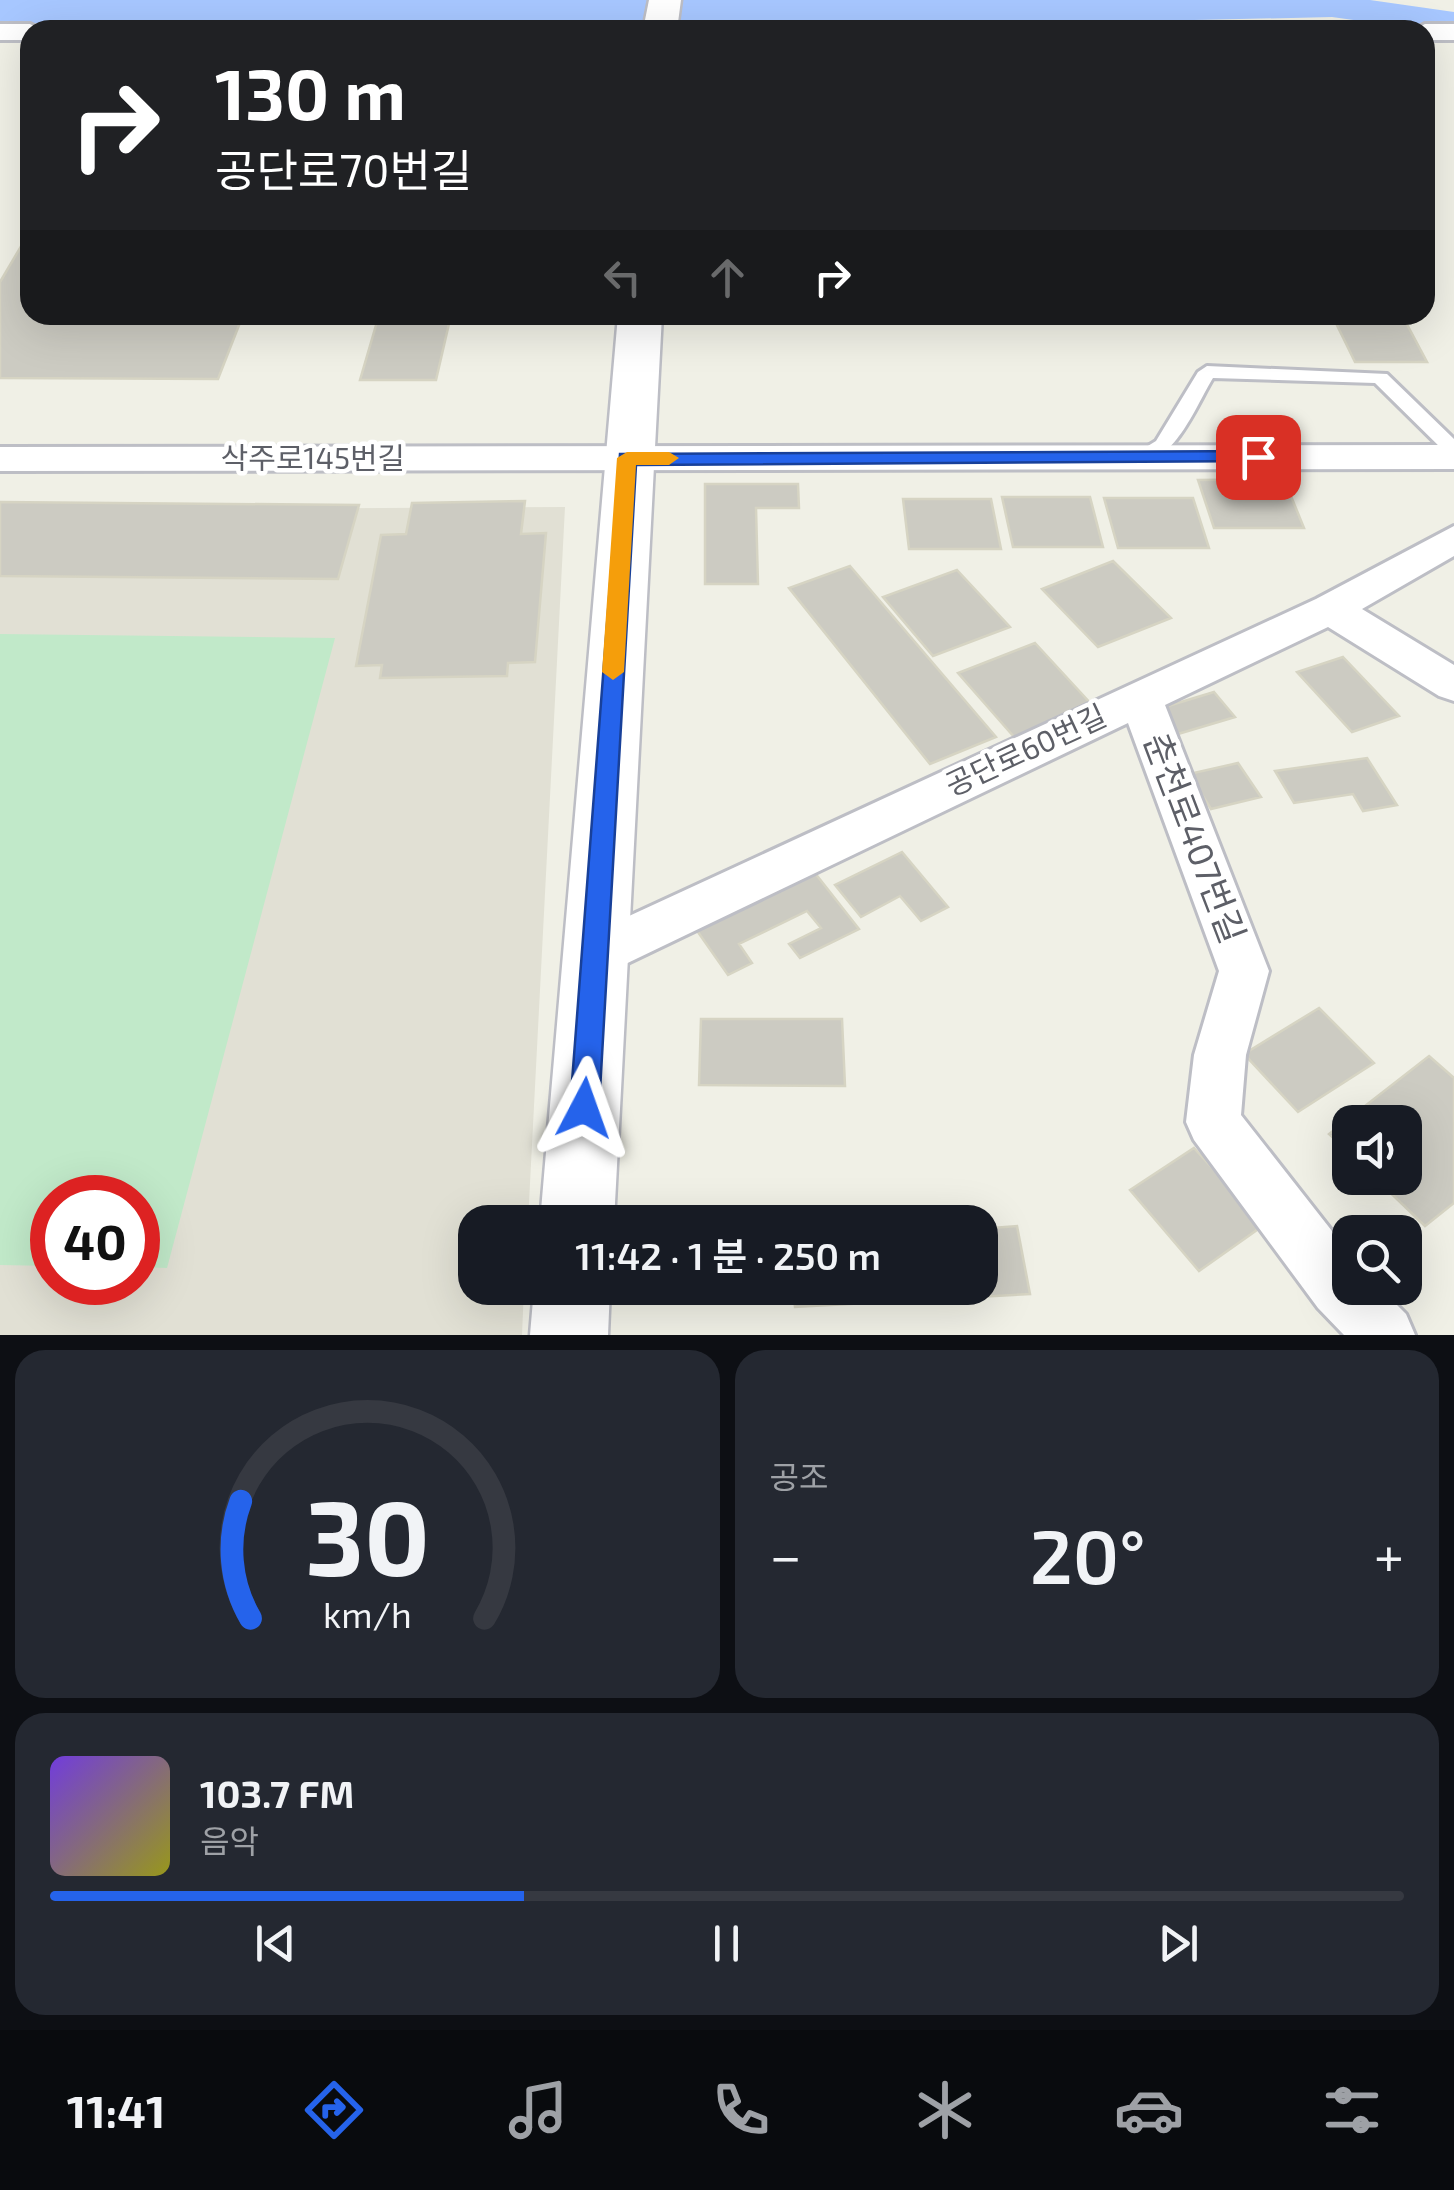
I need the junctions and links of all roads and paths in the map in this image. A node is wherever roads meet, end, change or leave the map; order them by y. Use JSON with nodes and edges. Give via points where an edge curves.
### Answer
{"nodes":[{"id":1,"x":639,"y":325,"type":"edge"},
{"id":2,"x":1454,"y":453,"type":"edge"},
{"id":3,"x":1140,"y":457,"type":"junction"},
{"id":4,"x":627,"y":458,"type":"junction"},
{"id":5,"x":0,"y":459,"type":"edge"},
{"id":6,"x":1454,"y":540,"type":"edge"},
{"id":7,"x":1330,"y":609,"type":"junction"},
{"id":8,"x":1454,"y":686,"type":"edge"},
{"id":9,"x":1140,"y":696,"type":"junction"},
{"id":10,"x":594,"y":956,"type":"junction"},
{"id":11,"x":578,"y":1205,"type":"edge"},
{"id":12,"x":571,"y":1305,"type":"edge"},
{"id":13,"x":569,"y":1335,"type":"edge"},
{"id":14,"x":1385,"y":1335,"type":"edge"}],
"edges":[{"from":1,"to":4,"type":"street"},
{"from":2,"to":3,"type":"street","name":"삭주로145번길"},
{"from":2,"to":3,"type":"lane","via":[[1380,378],[1207,372],[1163,444]]},
{"from":3,"to":4,"type":"street","name":"삭주로145번길"},
{"from":4,"to":5,"type":"street","name":"삭주로145번길"},
{"from":4,"to":10,"type":"street"},
{"from":6,"to":7,"type":"street","name":"공단로60번길"},
{"from":7,"to":8,"type":"street"},
{"from":7,"to":9,"type":"street","name":"공단로60번길"},
{"from":9,"to":10,"type":"street","name":"공단로60번길"},
{"from":9,"to":14,"type":"street","name":"춘천로407번길","via":[[1244,971],[1220,1054],[1213,1122],[1339,1287]]},
{"from":10,"to":11,"type":"street"},
{"from":12,"to":13,"type":"street"}]}
